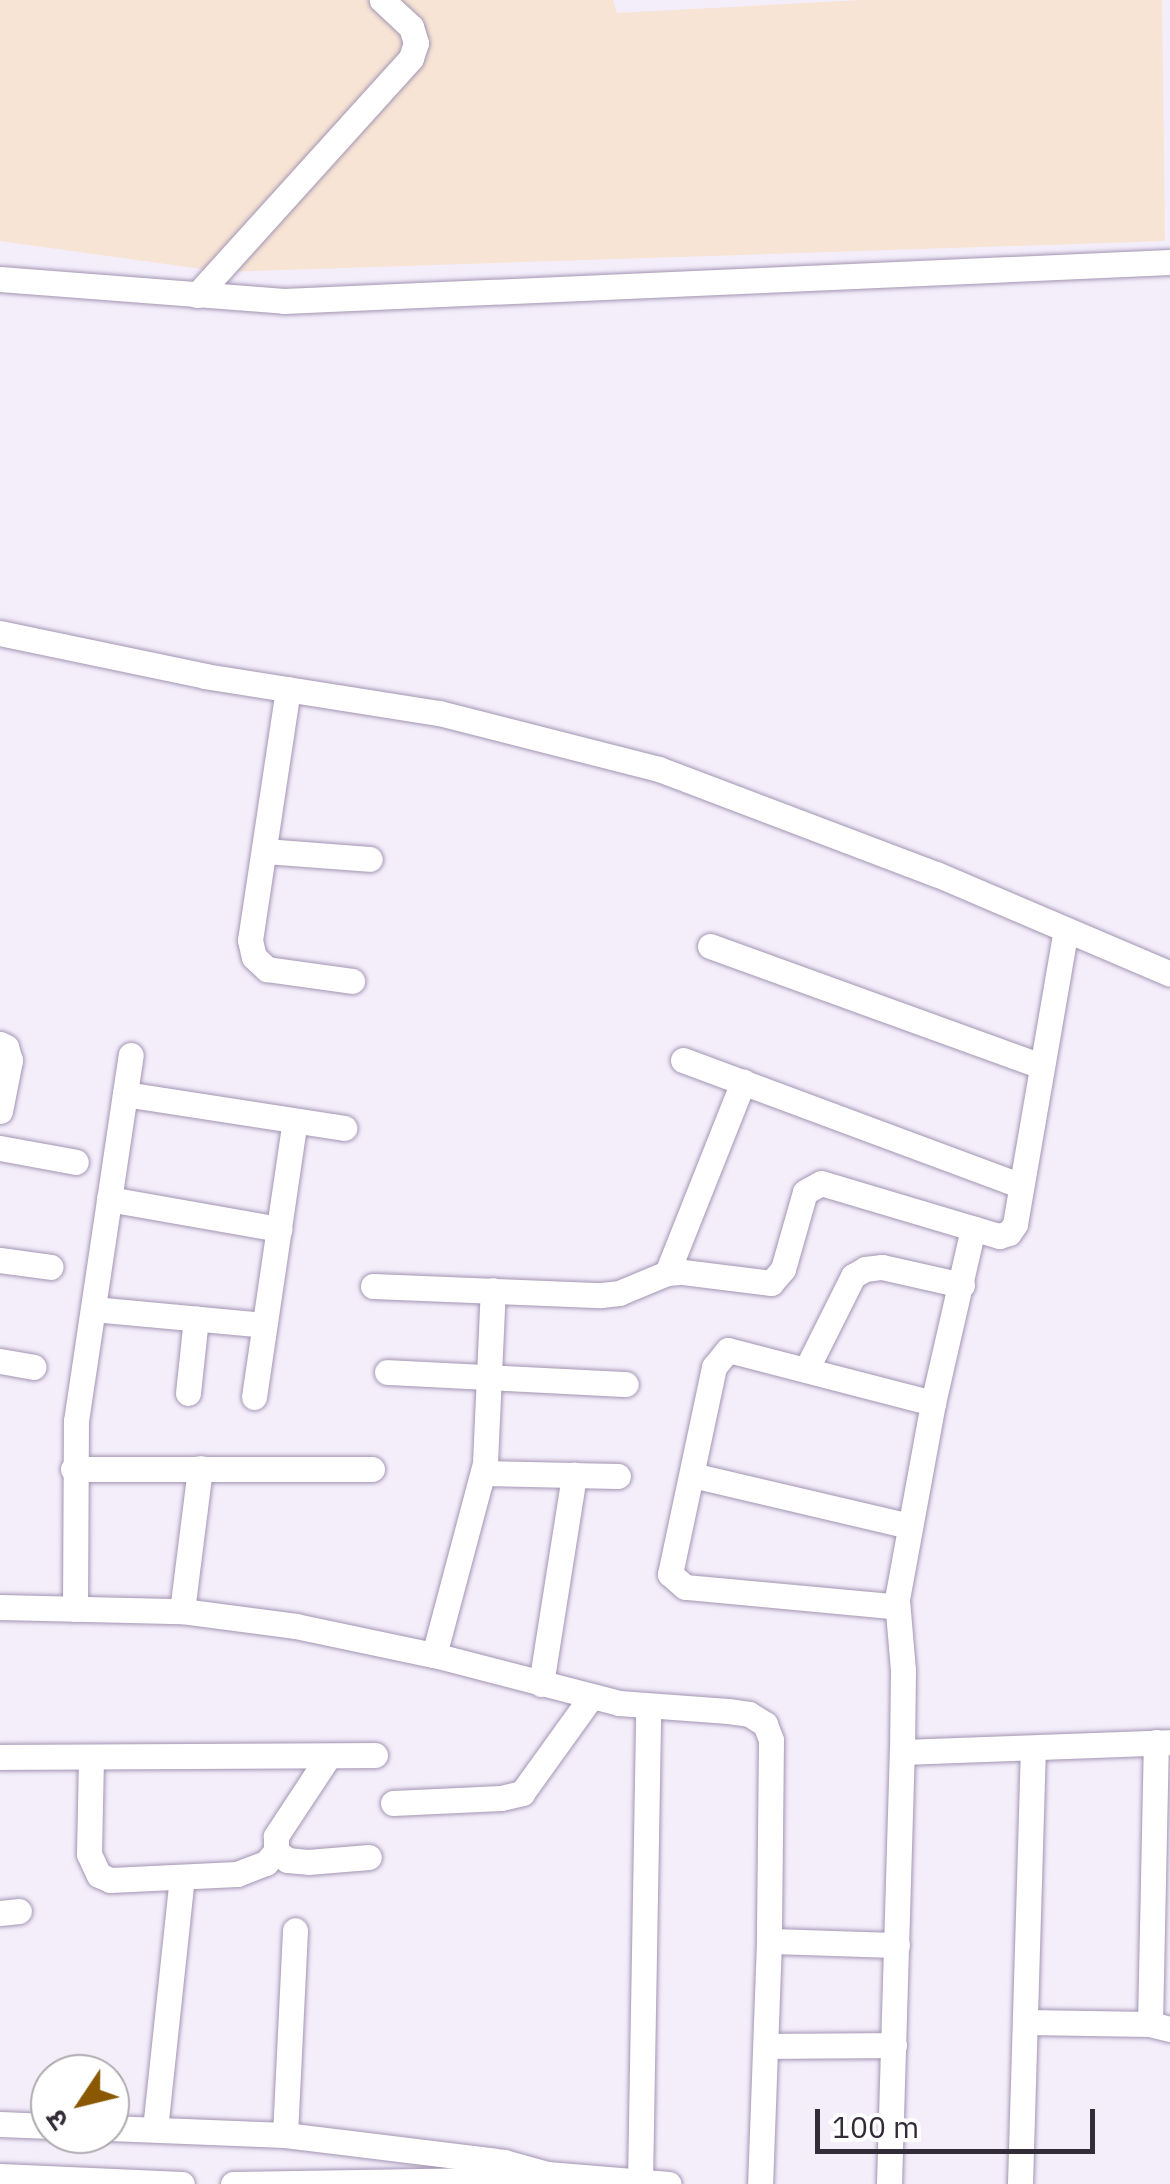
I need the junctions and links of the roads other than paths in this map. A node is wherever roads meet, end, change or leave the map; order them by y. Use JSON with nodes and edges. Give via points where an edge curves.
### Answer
{"nodes":[{"id":1,"x":382,"y":0,"type":"edge"},
{"id":2,"x":1170,"y":262,"type":"edge"},
{"id":3,"x":0,"y":280,"type":"edge"},
{"id":4,"x":197,"y":295,"type":"junction"},
{"id":5,"x":0,"y":632,"type":"edge"},
{"id":6,"x":288,"y":689,"type":"junction"},
{"id":7,"x":264,"y":851,"type":"junction"},
{"id":8,"x":370,"y":858,"type":"dead end"},
{"id":9,"x":1066,"y":930,"type":"junction"},
{"id":10,"x":710,"y":946,"type":"dead end"},
{"id":11,"x":1170,"y":974,"type":"edge"},
{"id":12,"x":352,"y":981,"type":"dead end"},
{"id":13,"x":0,"y":1044,"type":"edge"},
{"id":14,"x":131,"y":1056,"type":"dead end"},
{"id":15,"x":682,"y":1060,"type":"dead end"},
{"id":16,"x":1039,"y":1065,"type":"junction"},
{"id":17,"x":743,"y":1082,"type":"junction"},
{"id":18,"x":125,"y":1094,"type":"junction"},
{"id":19,"x":0,"y":1112,"type":"edge"},
{"id":20,"x":295,"y":1121,"type":"junction"},
{"id":21,"x":344,"y":1128,"type":"dead end"},
{"id":22,"x":0,"y":1148,"type":"edge"},
{"id":23,"x":76,"y":1162,"type":"dead end"},
{"id":24,"x":1020,"y":1185,"type":"junction"},
{"id":25,"x":110,"y":1199,"type":"junction"},
{"id":26,"x":974,"y":1228,"type":"junction"},
{"id":27,"x":279,"y":1229,"type":"junction"},
{"id":28,"x":0,"y":1260,"type":"edge"},
{"id":29,"x":51,"y":1267,"type":"dead end"},
{"id":30,"x":667,"y":1273,"type":"junction"},
{"id":31,"x":962,"y":1285,"type":"junction"},
{"id":32,"x":373,"y":1286,"type":"dead end"},
{"id":33,"x":493,"y":1290,"type":"junction"},
{"id":34,"x":93,"y":1309,"type":"junction"},
{"id":35,"x":196,"y":1318,"type":"junction"},
{"id":36,"x":264,"y":1325,"type":"junction"},
{"id":37,"x":0,"y":1361,"type":"edge"},
{"id":38,"x":33,"y":1367,"type":"dead end"},
{"id":39,"x":807,"y":1368,"type":"junction"},
{"id":40,"x":386,"y":1372,"type":"dead end"},
{"id":41,"x":489,"y":1375,"type":"junction"},
{"id":42,"x":626,"y":1384,"type":"dead end"},
{"id":43,"x":188,"y":1393,"type":"dead end"},
{"id":44,"x":254,"y":1396,"type":"dead end"},
{"id":45,"x":933,"y":1403,"type":"junction"},
{"id":46,"x":200,"y":1468,"type":"junction"},
{"id":47,"x":372,"y":1469,"type":"dead end"},
{"id":48,"x":73,"y":1470,"type":"junction"},
{"id":49,"x":482,"y":1473,"type":"junction"},
{"id":50,"x":574,"y":1475,"type":"junction"},
{"id":51,"x":692,"y":1475,"type":"junction"},
{"id":52,"x":618,"y":1476,"type":"dead end"},
{"id":53,"x":910,"y":1526,"type":"junction"},
{"id":54,"x":896,"y":1600,"type":"junction"},
{"id":55,"x":0,"y":1608,"type":"edge"},
{"id":56,"x":75,"y":1609,"type":"junction"},
{"id":57,"x":182,"y":1612,"type":"junction"},
{"id":58,"x":434,"y":1655,"type":"junction"},
{"id":59,"x":542,"y":1684,"type":"junction"},
{"id":60,"x":591,"y":1697,"type":"junction"},
{"id":61,"x":648,"y":1708,"type":"junction"},
{"id":62,"x":1163,"y":1742,"type":"edge"},
{"id":63,"x":1033,"y":1748,"type":"junction"},
{"id":64,"x":902,"y":1752,"type":"junction"},
{"id":65,"x":375,"y":1754,"type":"dead end"},
{"id":66,"x":0,"y":1757,"type":"edge"},
{"id":67,"x":328,"y":1757,"type":"junction"},
{"id":68,"x":91,"y":1758,"type":"junction"},
{"id":69,"x":393,"y":1802,"type":"dead end"},
{"id":70,"x":276,"y":1850,"type":"junction"},
{"id":71,"x":369,"y":1857,"type":"dead end"},
{"id":72,"x":182,"y":1878,"type":"junction"},
{"id":73,"x":295,"y":1930,"type":"dead end"},
{"id":74,"x":769,"y":1941,"type":"junction"},
{"id":75,"x":896,"y":1945,"type":"junction"},
{"id":76,"x":1026,"y":2022,"type":"junction"},
{"id":77,"x":1160,"y":2027,"type":"edge"},
{"id":78,"x":894,"y":2045,"type":"junction"},
{"id":79,"x":766,"y":2046,"type":"junction"},
{"id":80,"x":0,"y":2124,"type":"edge"},
{"id":81,"x":30,"y":2125,"type":"edge"},
{"id":82,"x":130,"y":2128,"type":"edge"},
{"id":83,"x":155,"y":2129,"type":"junction"},
{"id":84,"x":285,"y":2134,"type":"junction"},
{"id":85,"x":547,"y":2174,"type":"junction"},
{"id":86,"x":0,"y":2176,"type":"edge"},
{"id":87,"x":632,"y":2182,"type":"edge"},
{"id":88,"x":182,"y":2184,"type":"edge"},
{"id":89,"x":233,"y":2184,"type":"edge"},
{"id":90,"x":669,"y":2184,"type":"edge"},
{"id":91,"x":760,"y":2184,"type":"edge"},
{"id":92,"x":889,"y":2184,"type":"edge"},
{"id":93,"x":1020,"y":2184,"type":"edge"}],
"edges":[{"from":1,"to":4,"type":"street","via":[[410,27],[416,42],[411,58]]},
{"from":2,"to":4,"type":"street","via":[[284,301]]},
{"from":3,"to":4,"type":"street"},
{"from":5,"to":6,"type":"street"},
{"from":6,"to":7,"type":"street"},
{"from":6,"to":9,"type":"street","via":[[439,713],[659,769],[918,866]]},
{"from":7,"to":8,"type":"street"},
{"from":7,"to":12,"type":"street","via":[[250,940],[254,957],[286,974]]},
{"from":9,"to":11,"type":"street"},
{"from":9,"to":16,"type":"street"},
{"from":10,"to":16,"type":"street"},
{"from":13,"to":19,"type":"street","via":[[10,1060]]},
{"from":14,"to":18,"type":"street"},
{"from":15,"to":17,"type":"street"},
{"from":16,"to":24,"type":"street"},
{"from":17,"to":24,"type":"street"},
{"from":17,"to":30,"type":"street"},
{"from":18,"to":20,"type":"street"},
{"from":18,"to":25,"type":"street"},
{"from":20,"to":21,"type":"street"},
{"from":20,"to":27,"type":"street"},
{"from":22,"to":23,"type":"street"},
{"from":24,"to":26,"type":"street","via":[[1009,1232],[998,1236]]},
{"from":25,"to":27,"type":"street"},
{"from":25,"to":34,"type":"street"},
{"from":26,"to":30,"type":"street","via":[[811,1184],[784,1269],[771,1283]]},
{"from":26,"to":31,"type":"street"},
{"from":27,"to":36,"type":"street"},
{"from":28,"to":29,"type":"street"},
{"from":30,"to":33,"type":"street","via":[[619,1294]]},
{"from":31,"to":39,"type":"street","via":[[882,1267],[852,1276]]},
{"from":31,"to":45,"type":"street"},
{"from":32,"to":33,"type":"street"},
{"from":33,"to":41,"type":"street"},
{"from":34,"to":35,"type":"street"},
{"from":34,"to":48,"type":"street"},
{"from":35,"to":36,"type":"street"},
{"from":35,"to":43,"type":"street"},
{"from":36,"to":44,"type":"street"},
{"from":37,"to":38,"type":"street"},
{"from":39,"to":45,"type":"street"},
{"from":39,"to":51,"type":"street","via":[[739,1350],[720,1356]]},
{"from":40,"to":41,"type":"street"},
{"from":41,"to":42,"type":"street"},
{"from":41,"to":49,"type":"street"},
{"from":45,"to":53,"type":"street"},
{"from":46,"to":47,"type":"street"},
{"from":46,"to":48,"type":"street"},
{"from":46,"to":57,"type":"street"},
{"from":48,"to":56,"type":"street"},
{"from":49,"to":50,"type":"street"},
{"from":49,"to":58,"type":"street"},
{"from":50,"to":52,"type":"street"},
{"from":50,"to":59,"type":"street"},
{"from":51,"to":53,"type":"street"},
{"from":51,"to":54,"type":"street","via":[[669,1563],[676,1582],[882,1608]]},
{"from":53,"to":54,"type":"street"},
{"from":54,"to":64,"type":"street"},
{"from":55,"to":56,"type":"street"},
{"from":56,"to":57,"type":"street"},
{"from":57,"to":58,"type":"street","via":[[296,1626]]},
{"from":58,"to":59,"type":"street"},
{"from":59,"to":60,"type":"street"},
{"from":60,"to":61,"type":"street"},
{"from":60,"to":69,"type":"street","via":[[522,1792]]},
{"from":61,"to":74,"type":"street","via":[[728,1711],[765,1724]]},
{"from":61,"to":87,"type":"street"},
{"from":62,"to":63,"type":"street"},
{"from":62,"to":77,"type":"street"},
{"from":63,"to":64,"type":"street"},
{"from":63,"to":76,"type":"street"},
{"from":64,"to":75,"type":"street"},
{"from":65,"to":67,"type":"street"},
{"from":66,"to":68,"type":"street"},
{"from":67,"to":68,"type":"street"},
{"from":67,"to":70,"type":"street","via":[[276,1836]]},
{"from":68,"to":72,"type":"street","via":[[88,1854],[98,1875]]},
{"from":70,"to":71,"type":"street","via":[[287,1860],[308,1862]]},
{"from":70,"to":72,"type":"street","via":[[253,1871]]},
{"from":72,"to":83,"type":"street"},
{"from":73,"to":84,"type":"street"},
{"from":74,"to":75,"type":"street"},
{"from":74,"to":79,"type":"street"},
{"from":75,"to":78,"type":"street"},
{"from":76,"to":77,"type":"street"},
{"from":76,"to":93,"type":"street"},
{"from":78,"to":79,"type":"street"},
{"from":78,"to":92,"type":"street"},
{"from":79,"to":91,"type":"street"},
{"from":80,"to":81,"type":"street"},
{"from":82,"to":83,"type":"street"},
{"from":83,"to":84,"type":"street"},
{"from":84,"to":85,"type":"street","via":[[504,2162]]},
{"from":85,"to":87,"type":"street"},
{"from":85,"to":89,"type":"street"},
{"from":86,"to":88,"type":"street"},
{"from":87,"to":90,"type":"street"}]}
